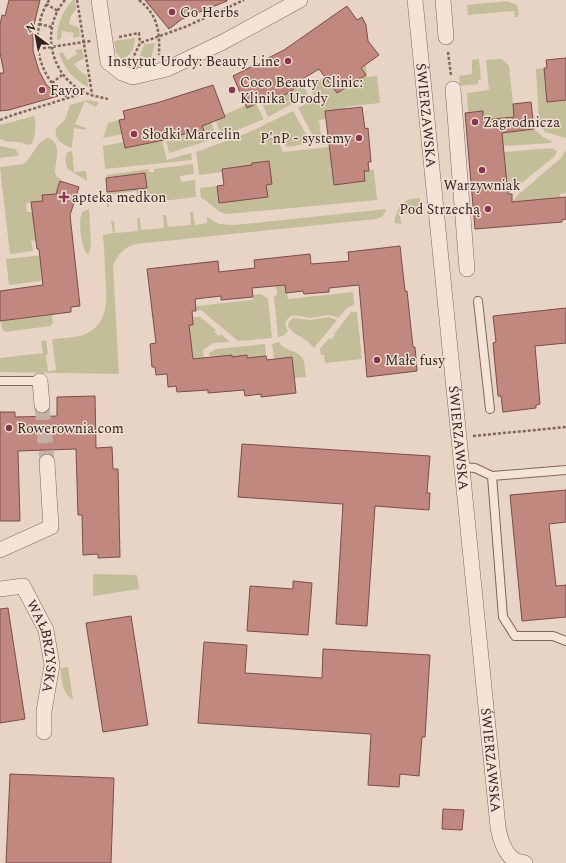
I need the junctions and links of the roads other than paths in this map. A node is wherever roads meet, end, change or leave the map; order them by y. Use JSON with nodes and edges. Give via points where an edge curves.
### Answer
{"nodes":[{"id":1,"x":99,"y":0,"type":"edge"},
{"id":2,"x":300,"y":0,"type":"edge"},
{"id":3,"x":415,"y":0,"type":"edge"},
{"id":4,"x":443,"y":0,"type":"edge"},
{"id":5,"x":446,"y":37,"type":"road end"},
{"id":6,"x":453,"y":89,"type":"road end"},
{"id":7,"x":467,"y":269,"type":"dead end"},
{"id":8,"x":478,"y":301,"type":"dead end"},
{"id":9,"x":0,"y":381,"type":"edge"},
{"id":10,"x":40,"y":381,"type":"joint"},
{"id":11,"x":42,"y":405,"type":"tunnel mouth"},
{"id":12,"x":490,"y":409,"type":"dead end"},
{"id":13,"x":47,"y":462,"type":"tunnel mouth"},
{"id":14,"x":461,"y":467,"type":"junction"},
{"id":15,"x":566,"y":470,"type":"edge"},
{"id":16,"x":492,"y":476,"type":"junction"},
{"id":17,"x":0,"y":550,"type":"edge"},
{"id":18,"x":0,"y":589,"type":"edge"},
{"id":19,"x":566,"y":641,"type":"edge"},
{"id":20,"x":44,"y":732,"type":"dead end"},
{"id":21,"x":524,"y":863,"type":"edge"}],
"edges":[{"from":1,"to":2,"type":"street","via":[[108,62],[122,73],[133,77],[167,69]]},
{"from":3,"to":14,"type":"street","name":"ŚWIERZAWSKA"},
{"from":4,"to":5,"type":"street"},
{"from":6,"to":7,"type":"street"},
{"from":8,"to":12,"type":"lane"},
{"from":9,"to":10,"type":"lane"},
{"from":10,"to":11,"type":"street"},
{"from":13,"to":17,"type":"street","via":[[51,527]]},
{"from":14,"to":16,"type":"lane","via":[[475,468]]},
{"from":14,"to":21,"type":"street","name":"ŚWIERZAWSKA","via":[[498,827],[500,838],[509,855]]},
{"from":15,"to":16,"type":"lane"},
{"from":16,"to":19,"type":"lane","via":[[503,617],[516,636],[553,636]]},
{"from":18,"to":20,"type":"street","name":"WAŁBRZYSKA","via":[[23,586],[46,630],[52,665],[44,711]]}]}
